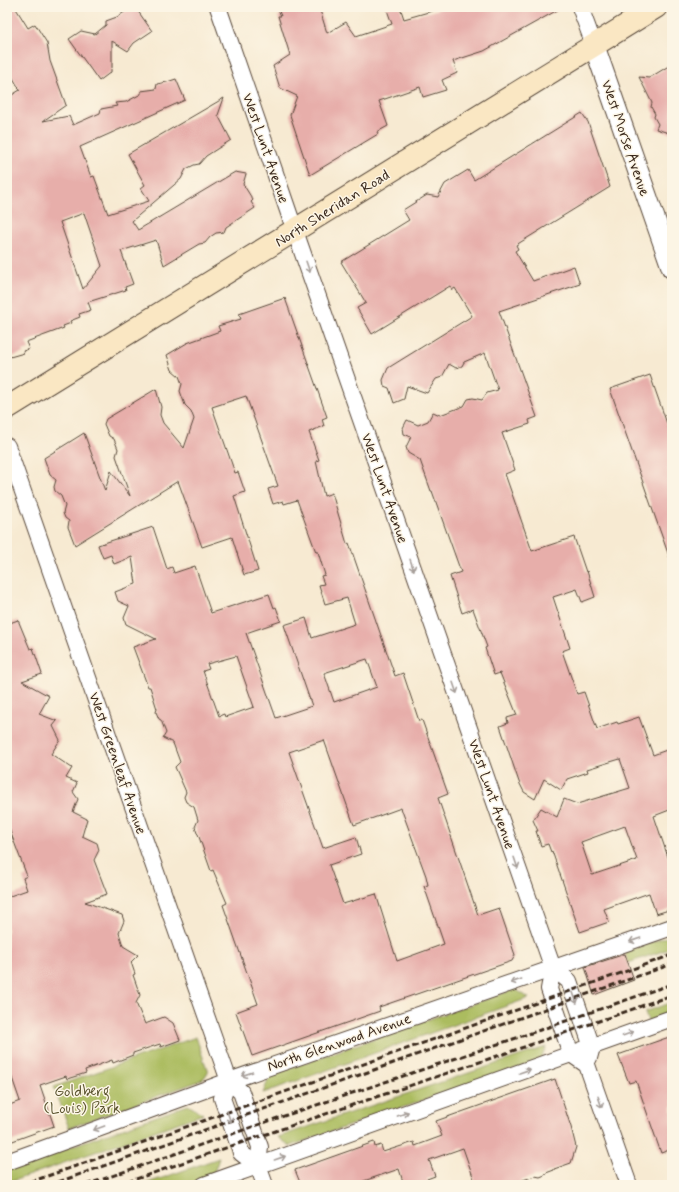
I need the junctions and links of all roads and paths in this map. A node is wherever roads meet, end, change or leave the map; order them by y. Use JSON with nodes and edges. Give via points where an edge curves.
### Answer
{"nodes":[{"id":1,"x":218,"y":7,"type":"edge"},
{"id":2,"x":580,"y":7,"type":"edge"},
{"id":3,"x":656,"y":7,"type":"edge"},
{"id":4,"x":594,"y":45,"type":"junction"},
{"id":5,"x":295,"y":231,"type":"junction"},
{"id":6,"x":672,"y":268,"type":"edge"},
{"id":7,"x":7,"y":408,"type":"edge"},
{"id":8,"x":7,"y":446,"type":"edge"},
{"id":9,"x":672,"y":927,"type":"edge"},
{"id":10,"x":553,"y":968,"type":"junction"},
{"id":11,"x":672,"y":1018,"type":"edge"},
{"id":12,"x":592,"y":1047,"type":"junction"},
{"id":13,"x":571,"y":1054,"type":"junction"},
{"id":14,"x":587,"y":1066,"type":"junction"},
{"id":15,"x":229,"y":1080,"type":"junction"},
{"id":16,"x":7,"y":1162,"type":"edge"},
{"id":17,"x":258,"y":1166,"type":"junction"},
{"id":18,"x":204,"y":1185,"type":"edge"},
{"id":19,"x":265,"y":1185,"type":"edge"},
{"id":20,"x":629,"y":1185,"type":"edge"}],
"edges":[{"from":1,"to":5,"type":"street","name":"West Lunt Avenue"},
{"from":2,"to":4,"type":"street","name":"West Morse Avenue"},
{"from":3,"to":4,"type":"main road","name":"North Sheridan Road"},
{"from":4,"to":5,"type":"main road","name":"North Sheridan Road"},
{"from":4,"to":6,"type":"street","name":"West Morse Avenue"},
{"from":5,"to":7,"type":"main road","name":"North Sheridan Road"},
{"from":5,"to":10,"type":"street","name":"West Lunt Avenue","one_way":true},
{"from":8,"to":15,"type":"street","name":"West Greenleaf Avenue"},
{"from":9,"to":10,"type":"street","name":"North Glenwood Avenue","one_way":true},
{"from":10,"to":12,"type":"street","one_way":true,"via":[[569,981]]},
{"from":10,"to":13,"type":"street","via":[[549,988]]},
{"from":10,"to":15,"type":"street","name":"North Glenwood Avenue","one_way":true},
{"from":12,"to":11,"type":"street","one_way":true},
{"from":12,"to":13,"type":"street"},
{"from":12,"to":14,"type":"street"},
{"from":13,"to":14,"type":"street"},
{"from":17,"to":13,"type":"street","one_way":true},
{"from":14,"to":20,"type":"street","one_way":true},
{"from":15,"to":16,"type":"street","name":"North Glenwood Avenue","one_way":true},
{"from":15,"to":17,"type":"street","name":"West Greenleaf Avenue","via":[[241,1092],[260,1147]]},
{"from":17,"to":18,"type":"street"},
{"from":17,"to":19,"type":"street","name":"West Greenleaf Avenue"}]}
